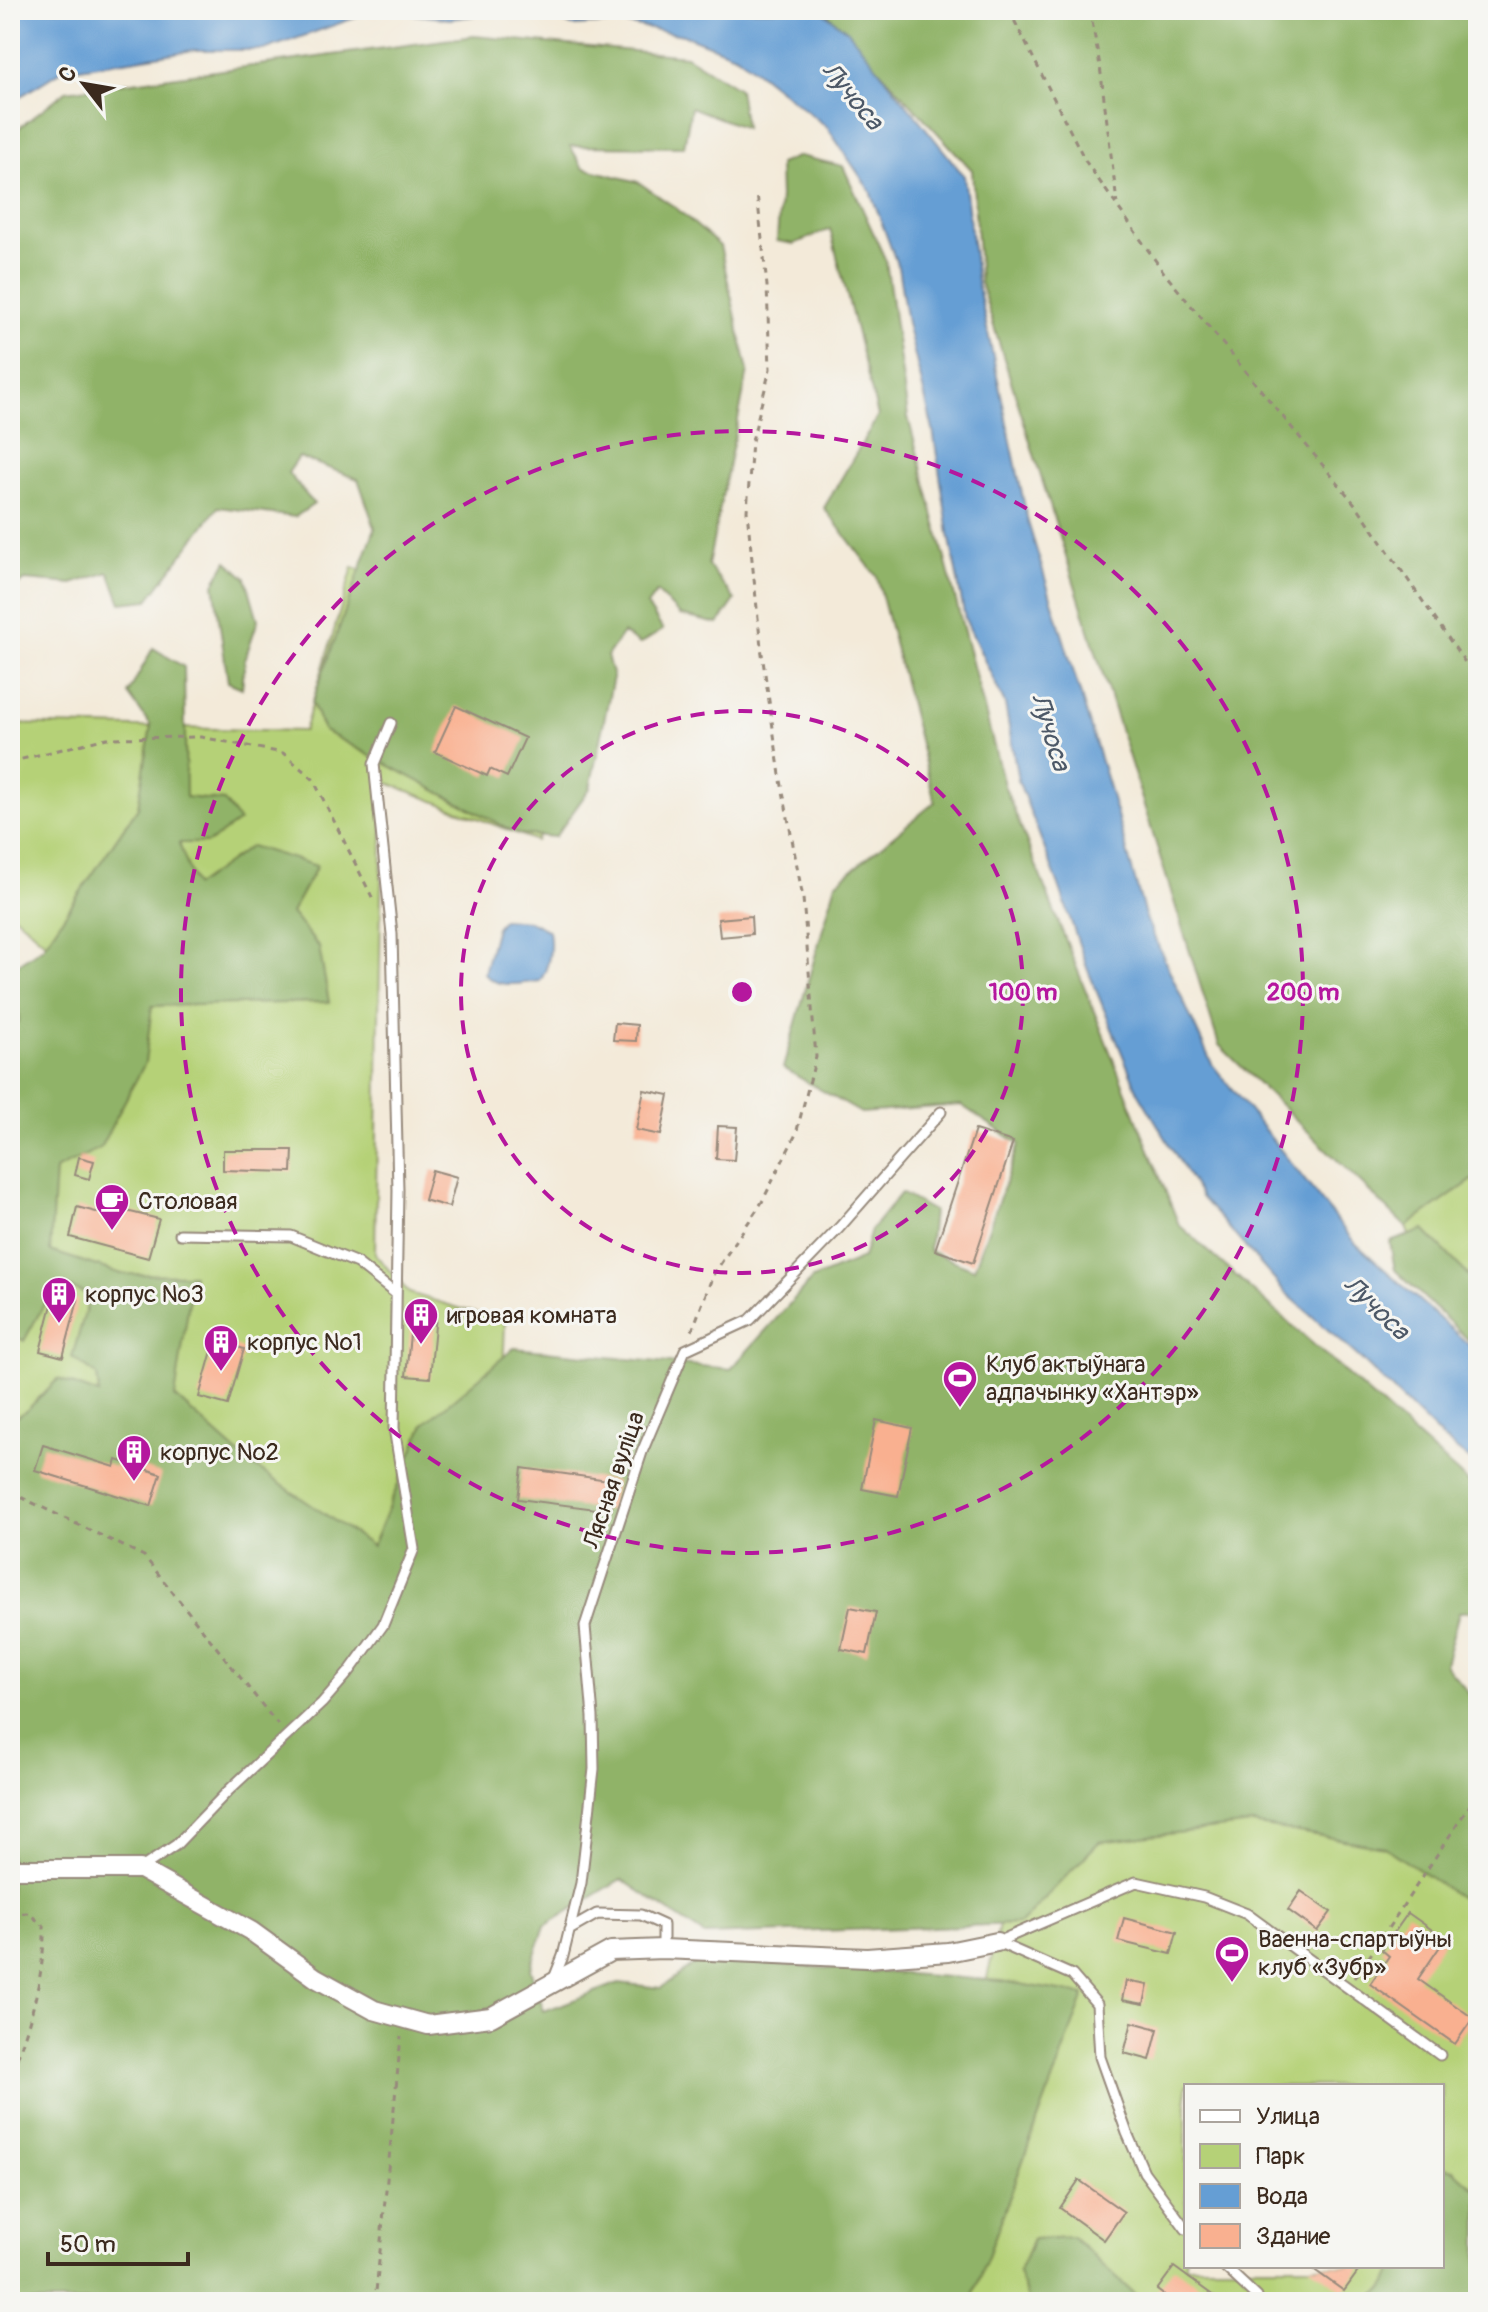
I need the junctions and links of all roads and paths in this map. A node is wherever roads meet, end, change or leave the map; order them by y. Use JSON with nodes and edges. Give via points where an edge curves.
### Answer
{"nodes":[{"id":1,"x":1009,"y":10,"type":"edge"},
{"id":2,"x":1090,"y":10,"type":"edge"},
{"id":3,"x":757,"y":193,"type":"dead end"},
{"id":4,"x":1117,"y":206,"type":"junction"},
{"id":5,"x":1478,"y":681,"type":"edge"},
{"id":6,"x":391,"y":723,"type":"dead end"},
{"id":7,"x":10,"y":762,"type":"edge"},
{"id":8,"x":377,"y":907,"type":"dead end"},
{"id":9,"x":941,"y":1112,"type":"dead end"},
{"id":10,"x":180,"y":1234,"type":"dead end"},
{"id":11,"x":396,"y":1294,"type":"junction"},
{"id":12,"x":685,"y":1350,"type":"junction"},
{"id":13,"x":10,"y":1492,"type":"edge"},
{"id":14,"x":286,"y":1736,"type":"junction"},
{"id":15,"x":1478,"y":1793,"type":"edge"},
{"id":16,"x":10,"y":1869,"type":"edge"},
{"id":17,"x":140,"y":1869,"type":"junction"},
{"id":18,"x":10,"y":1914,"type":"edge"},
{"id":19,"x":569,"y":1930,"type":"junction"},
{"id":20,"x":997,"y":1942,"type":"junction"},
{"id":21,"x":663,"y":1949,"type":"junction"},
{"id":22,"x":551,"y":1985,"type":"junction"},
{"id":23,"x":1349,"y":1988,"type":"junction"},
{"id":24,"x":403,"y":2018,"type":"junction"},
{"id":25,"x":1440,"y":2055,"type":"dead end"},
{"id":26,"x":10,"y":2078,"type":"edge"},
{"id":27,"x":1184,"y":2226,"type":"edge"},
{"id":28,"x":1226,"y":2268,"type":"edge"},
{"id":29,"x":375,"y":2302,"type":"edge"},
{"id":30,"x":1258,"y":2302,"type":"edge"}],
"edges":[{"from":1,"to":4,"type":"path","via":[[1086,162]]},
{"from":2,"to":4,"type":"path"},
{"from":3,"to":12,"type":"path","via":[[770,369],[752,441],[747,511],[761,647],[803,898],[816,1057],[796,1134],[762,1202],[713,1275]]},
{"from":4,"to":5,"type":"path","via":[[1165,274],[1359,509]]},
{"from":6,"to":11,"type":"lane","via":[[374,764],[392,934]]},
{"from":7,"to":8,"type":"path","via":[[107,738],[201,737],[283,753],[313,779]]},
{"from":9,"to":12,"type":"lane","via":[[750,1320]]},
{"from":10,"to":11,"type":"lane","via":[[291,1236],[357,1263]]},
{"from":11,"to":14,"type":"lane","via":[[394,1428],[414,1549],[383,1625],[322,1703]]},
{"from":12,"to":19,"type":"lane","name":"Лясная вуліца","via":[[642,1452],[585,1626],[594,1769],[581,1883]]},
{"from":13,"to":14,"type":"path","via":[[144,1556]]},
{"from":14,"to":17,"type":"lane","via":[[176,1845]]},
{"from":15,"to":23,"type":"path"},
{"from":16,"to":17,"type":"street"},
{"from":17,"to":24,"type":"street","via":[[251,1931],[316,1978],[374,2010]]},
{"from":18,"to":26,"type":"path","via":[[28,1913],[44,1926],[45,1950],[29,2028]]},
{"from":19,"to":21,"type":"lane","via":[[597,1914],[641,1915],[663,1925]]},
{"from":19,"to":22,"type":"lane"},
{"from":20,"to":21,"type":"street","via":[[867,1958]]},
{"from":20,"to":23,"type":"lane","via":[[1136,1882],[1204,1897],[1247,1914]]},
{"from":20,"to":27,"type":"lane","via":[[1072,1975],[1097,2004],[1100,2057],[1127,2133],[1144,2172]]},
{"from":21,"to":22,"type":"street","via":[[611,1951]]},
{"from":22,"to":24,"type":"street","via":[[491,2017],[428,2025]]},
{"from":23,"to":25,"type":"lane"},
{"from":24,"to":29,"type":"path"},
{"from":28,"to":30,"type":"lane"}]}
